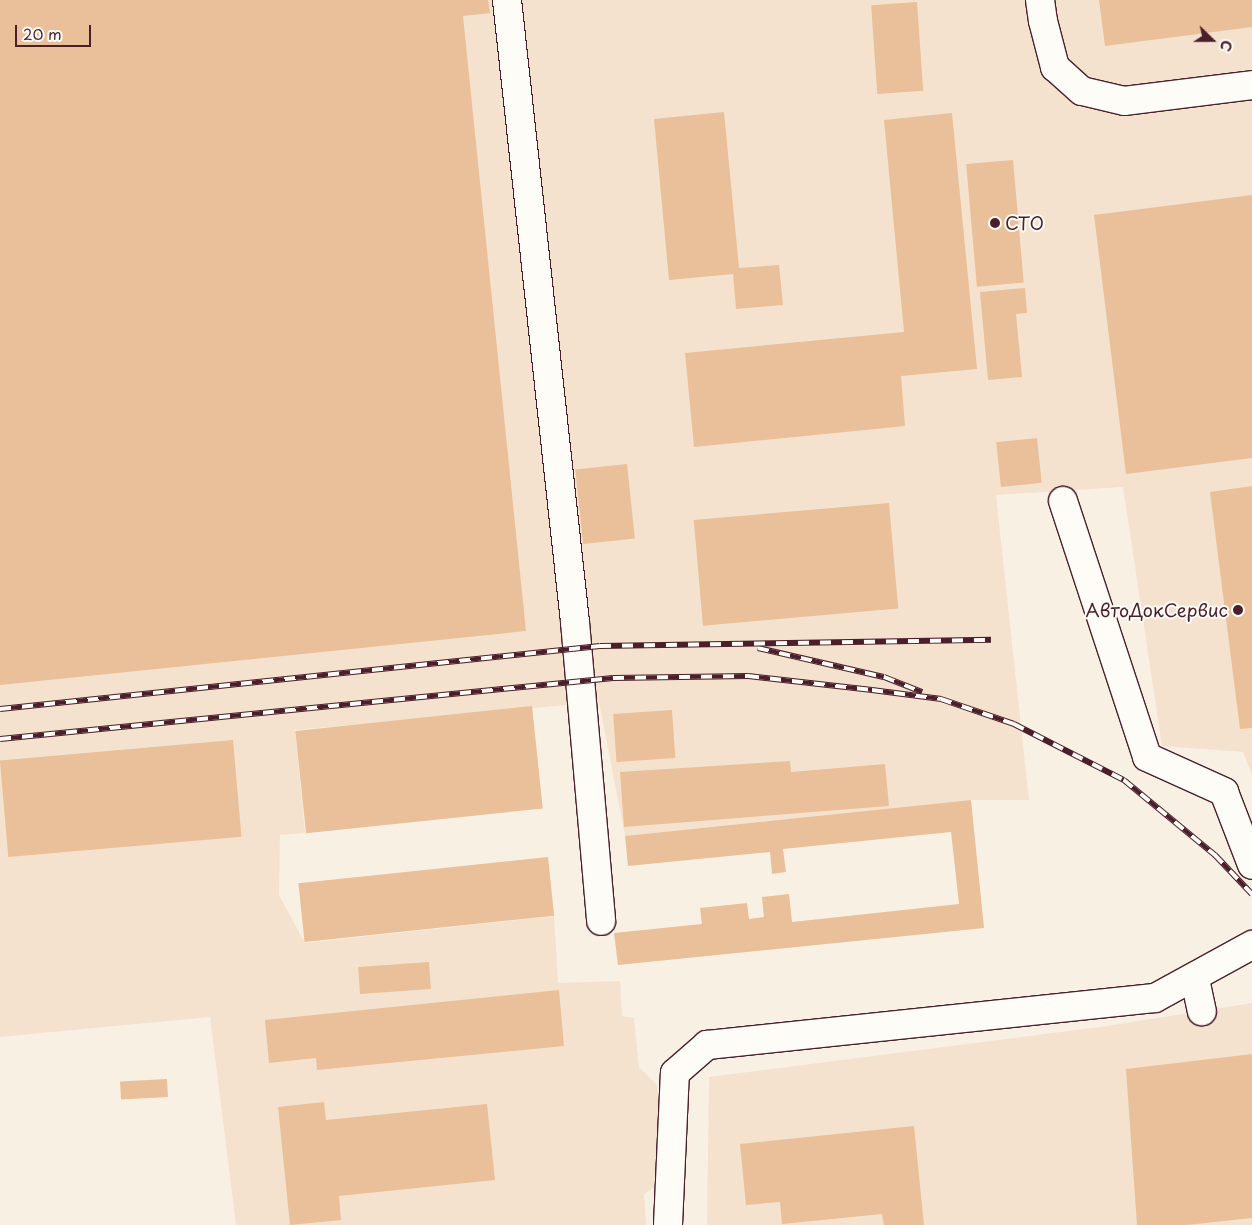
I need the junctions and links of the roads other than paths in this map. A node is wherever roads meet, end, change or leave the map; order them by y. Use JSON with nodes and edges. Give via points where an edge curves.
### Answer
{"nodes":[{"id":1,"x":507,"y":0,"type":"edge"},
{"id":2,"x":1040,"y":0,"type":"edge"},
{"id":3,"x":1252,"y":85,"type":"edge"},
{"id":4,"x":1063,"y":501,"type":"dead end"},
{"id":5,"x":1252,"y":865,"type":"edge"},
{"id":6,"x":601,"y":921,"type":"dead end"},
{"id":7,"x":1252,"y":945,"type":"edge"},
{"id":8,"x":1195,"y":979,"type":"junction"},
{"id":9,"x":1202,"y":1011,"type":"dead end"},
{"id":10,"x":668,"y":1225,"type":"edge"}],
"edges":[{"from":1,"to":6,"type":"lane","via":[[576,622]]},
{"from":2,"to":3,"type":"lane","via":[[1042,22],[1055,67],[1082,91],[1124,101]]},
{"from":4,"to":5,"type":"lane","via":[[1147,757],[1224,792]]},
{"from":7,"to":8,"type":"lane"},
{"from":8,"to":9,"type":"lane"},
{"from":8,"to":10,"type":"lane","via":[[1155,998],[707,1045],[676,1073]]}]}
